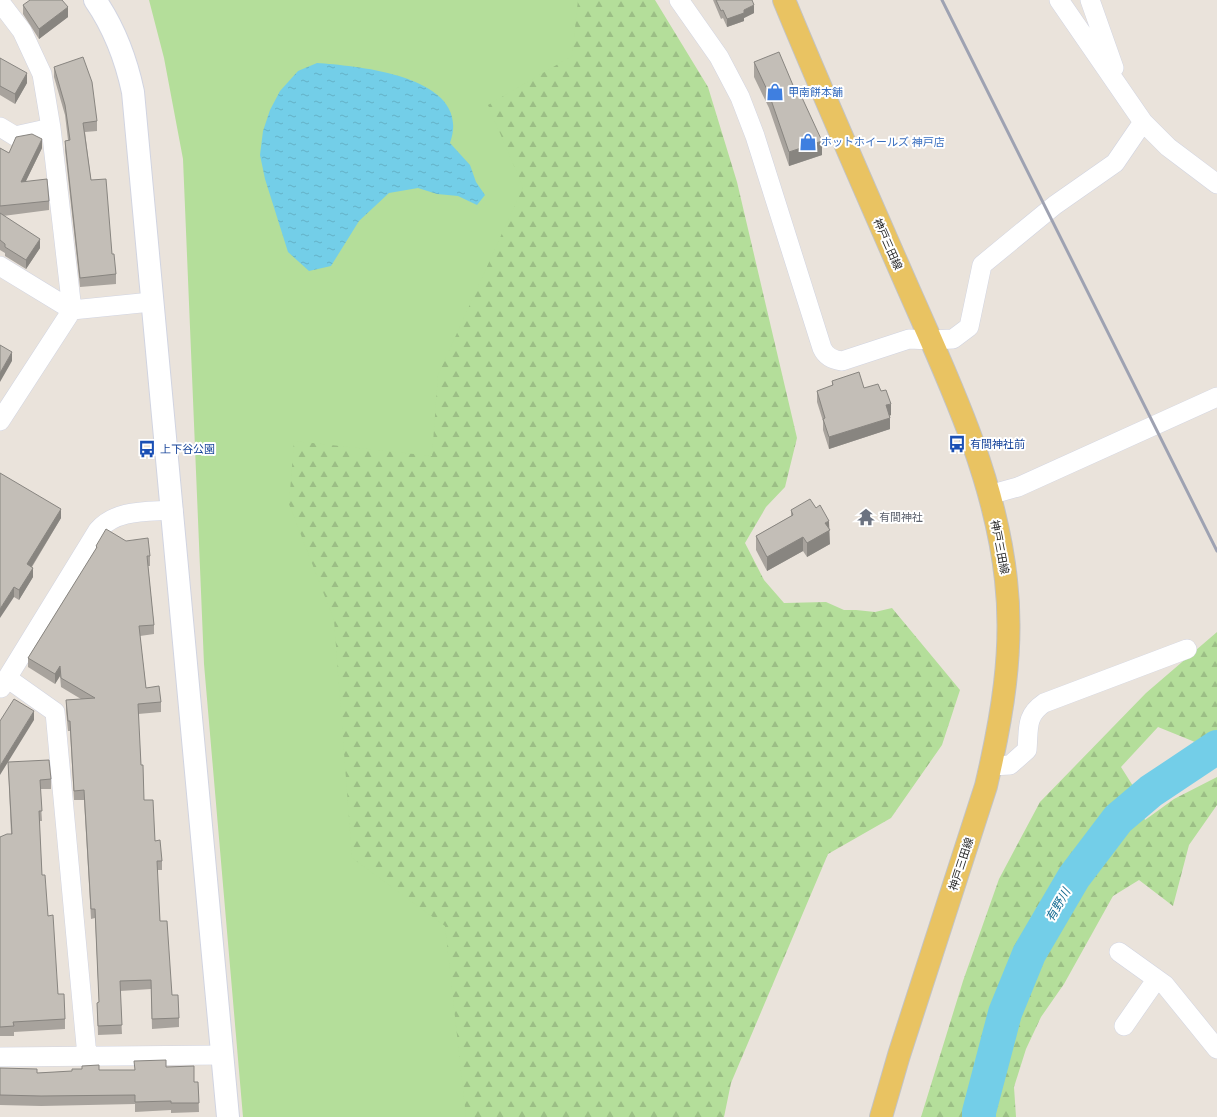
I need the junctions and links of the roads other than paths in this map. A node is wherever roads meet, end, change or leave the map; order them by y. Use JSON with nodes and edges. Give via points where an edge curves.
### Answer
{"nodes":[{"id":1,"x":95,"y":0,"type":"edge"},
{"id":2,"x":679,"y":0,"type":"edge"},
{"id":3,"x":784,"y":0,"type":"edge"},
{"id":4,"x":1059,"y":0,"type":"edge"},
{"id":5,"x":1090,"y":0,"type":"edge"},
{"id":6,"x":0,"y":2,"type":"edge"},
{"id":7,"x":1122,"y":93,"type":"junction"},
{"id":8,"x":1143,"y":122,"type":"junction"},
{"id":9,"x":0,"y":127,"type":"edge"},
{"id":10,"x":51,"y":128,"type":"junction"},
{"id":11,"x":1217,"y":184,"type":"edge"},
{"id":12,"x":0,"y":266,"type":"edge"},
{"id":13,"x":151,"y":302,"type":"junction"},
{"id":14,"x":72,"y":310,"type":"junction"},
{"id":15,"x":931,"y":340,"type":"junction"},
{"id":16,"x":1217,"y":397,"type":"edge"},
{"id":17,"x":1,"y":419,"type":"edge"},
{"id":18,"x":989,"y":494,"type":"junction"},
{"id":19,"x":172,"y":510,"type":"junction"},
{"id":20,"x":1187,"y":649,"type":"dead end"},
{"id":21,"x":3,"y":684,"type":"edge"},
{"id":22,"x":990,"y":766,"type":"junction"},
{"id":23,"x":1119,"y":952,"type":"dead end"},
{"id":24,"x":1156,"y":980,"type":"junction"},
{"id":25,"x":1124,"y":1026,"type":"dead end"},
{"id":26,"x":1217,"y":1049,"type":"edge"},
{"id":27,"x":223,"y":1055,"type":"junction"},
{"id":28,"x":88,"y":1056,"type":"junction"},
{"id":29,"x":0,"y":1057,"type":"edge"},
{"id":30,"x":228,"y":1117,"type":"edge"},
{"id":31,"x":881,"y":1117,"type":"edge"}],
"edges":[{"from":1,"to":13,"type":"street","via":[[116,37],[133,92]]},
{"from":2,"to":15,"type":"street","via":[[719,57],[740,97],[755,136],[824,354],[842,361],[909,339]]},
{"from":3,"to":15,"type":"main road","name":"神戸三田線"},
{"from":4,"to":7,"type":"street"},
{"from":5,"to":7,"type":"street"},
{"from":6,"to":10,"type":"street","via":[[22,30],[42,74]]},
{"from":7,"to":8,"type":"street"},
{"from":8,"to":11,"type":"street","via":[[1168,147]]},
{"from":8,"to":15,"type":"street","via":[[1115,163],[1055,205],[982,265],[969,327],[954,339]]},
{"from":9,"to":10,"type":"street","via":[[15,136]]},
{"from":10,"to":14,"type":"street"},
{"from":12,"to":14,"type":"street"},
{"from":13,"to":14,"type":"street"},
{"from":13,"to":19,"type":"street"},
{"from":14,"to":17,"type":"street"},
{"from":15,"to":18,"type":"main road","name":"神戸三田線","via":[[978,456]]},
{"from":16,"to":18,"type":"street","via":[[1018,487]]},
{"from":18,"to":22,"type":"main road","name":"神戸三田線","via":[[999,535],[1009,618],[1008,661],[1001,720]]},
{"from":19,"to":21,"type":"street","via":[[126,514],[105,522]]},
{"from":19,"to":27,"type":"street"},
{"from":20,"to":22,"type":"street","via":[[1044,703],[1034,710],[1030,718],[1027,750],[1010,765]]},
{"from":21,"to":28,"type":"street","via":[[55,712]]},
{"from":22,"to":31,"type":"main road","name":"神戸三田線","via":[[986,786]]},
{"from":23,"to":24,"type":"street"},
{"from":24,"to":25,"type":"street"},
{"from":24,"to":26,"type":"street","via":[[1165,985]]},
{"from":27,"to":28,"type":"street"},
{"from":27,"to":30,"type":"street"},
{"from":28,"to":29,"type":"street"}]}
